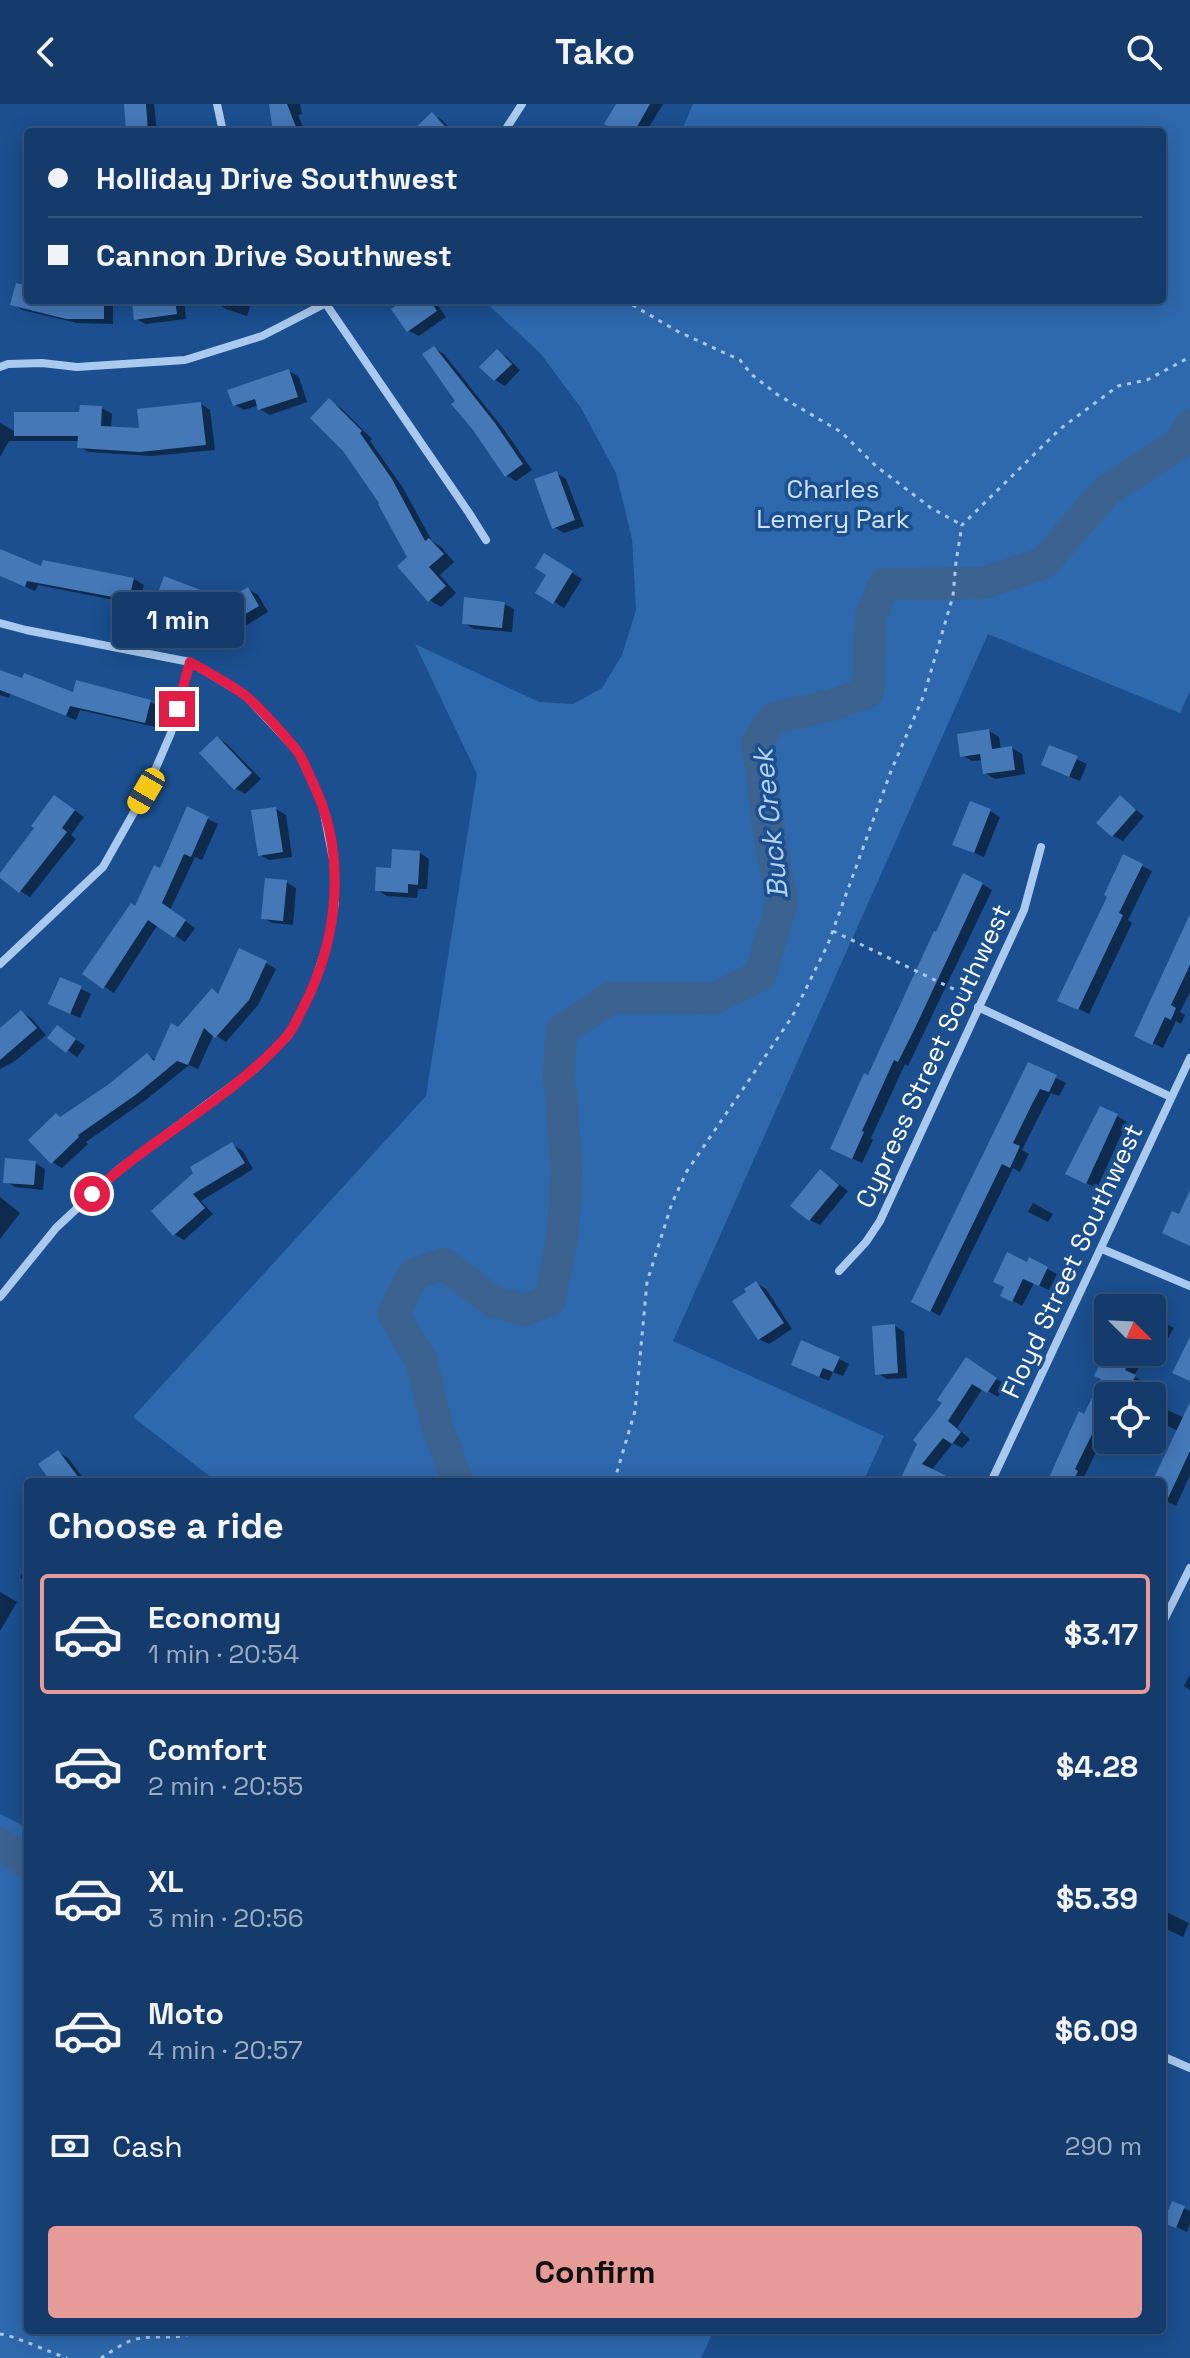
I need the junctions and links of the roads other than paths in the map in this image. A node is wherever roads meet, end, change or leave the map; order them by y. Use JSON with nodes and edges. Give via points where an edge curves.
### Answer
{"nodes":[{"id":1,"x":217,"y":104,"type":"edge"},
{"id":2,"x":522,"y":104,"type":"edge"},
{"id":3,"x":222,"y":128,"type":"edge"},
{"id":4,"x":507,"y":128,"type":"edge"},
{"id":5,"x":322,"y":304,"type":"edge"},
{"id":6,"x":330,"y":304,"type":"edge"},
{"id":7,"x":0,"y":367,"type":"edge"},
{"id":8,"x":486,"y":540,"type":"dead end"},
{"id":9,"x":0,"y":623,"type":"edge"},
{"id":10,"x":190,"y":662,"type":"junction"},
{"id":11,"x":1041,"y":847,"type":"dead end"},
{"id":12,"x":0,"y":951,"type":"edge"},
{"id":13,"x":2,"y":963,"type":"edge"},
{"id":14,"x":980,"y":1004,"type":"junction"},
{"id":15,"x":1190,"y":1058,"type":"edge"},
{"id":16,"x":1171,"y":1097,"type":"junction"},
{"id":17,"x":1102,"y":1249,"type":"junction"},
{"id":18,"x":839,"y":1271,"type":"dead end"},
{"id":19,"x":1190,"y":1286,"type":"edge"},
{"id":20,"x":0,"y":1297,"type":"edge"},
{"id":21,"x":993,"y":1478,"type":"edge"},
{"id":22,"x":1190,"y":1570,"type":"edge"},
{"id":23,"x":1166,"y":1616,"type":"edge"},
{"id":24,"x":1166,"y":2058,"type":"edge"},
{"id":25,"x":1190,"y":2068,"type":"edge"}],
"edges":[{"from":1,"to":3,"type":"street"},
{"from":2,"to":4,"type":"street"},
{"from":5,"to":7,"type":"street","via":[[262,336],[185,360]]},
{"from":6,"to":8,"type":"street"},
{"from":9,"to":10,"type":"street"},
{"from":10,"to":13,"type":"street","via":[[171,733],[103,867]]},
{"from":10,"to":20,"type":"street","via":[[245,695],[298,752],[322,803],[334,864],[335,903],[328,941],[289,1035],[256,1068],[119,1169],[56,1228]]},
{"from":11,"to":14,"type":"street","name":"Cypress Street Southwest","via":[[1024,910]]},
{"from":12,"to":13,"type":"street"},
{"from":14,"to":16,"type":"street"},
{"from":14,"to":18,"type":"street","name":"Cypress Street Southwest","via":[[880,1221]]},
{"from":15,"to":16,"type":"street","name":"Floyd Street Southwest"},
{"from":16,"to":17,"type":"street","name":"Floyd Street Southwest"},
{"from":17,"to":19,"type":"street"},
{"from":17,"to":21,"type":"street","name":"Floyd Street Southwest"},
{"from":22,"to":23,"type":"street"},
{"from":24,"to":25,"type":"street"}]}
